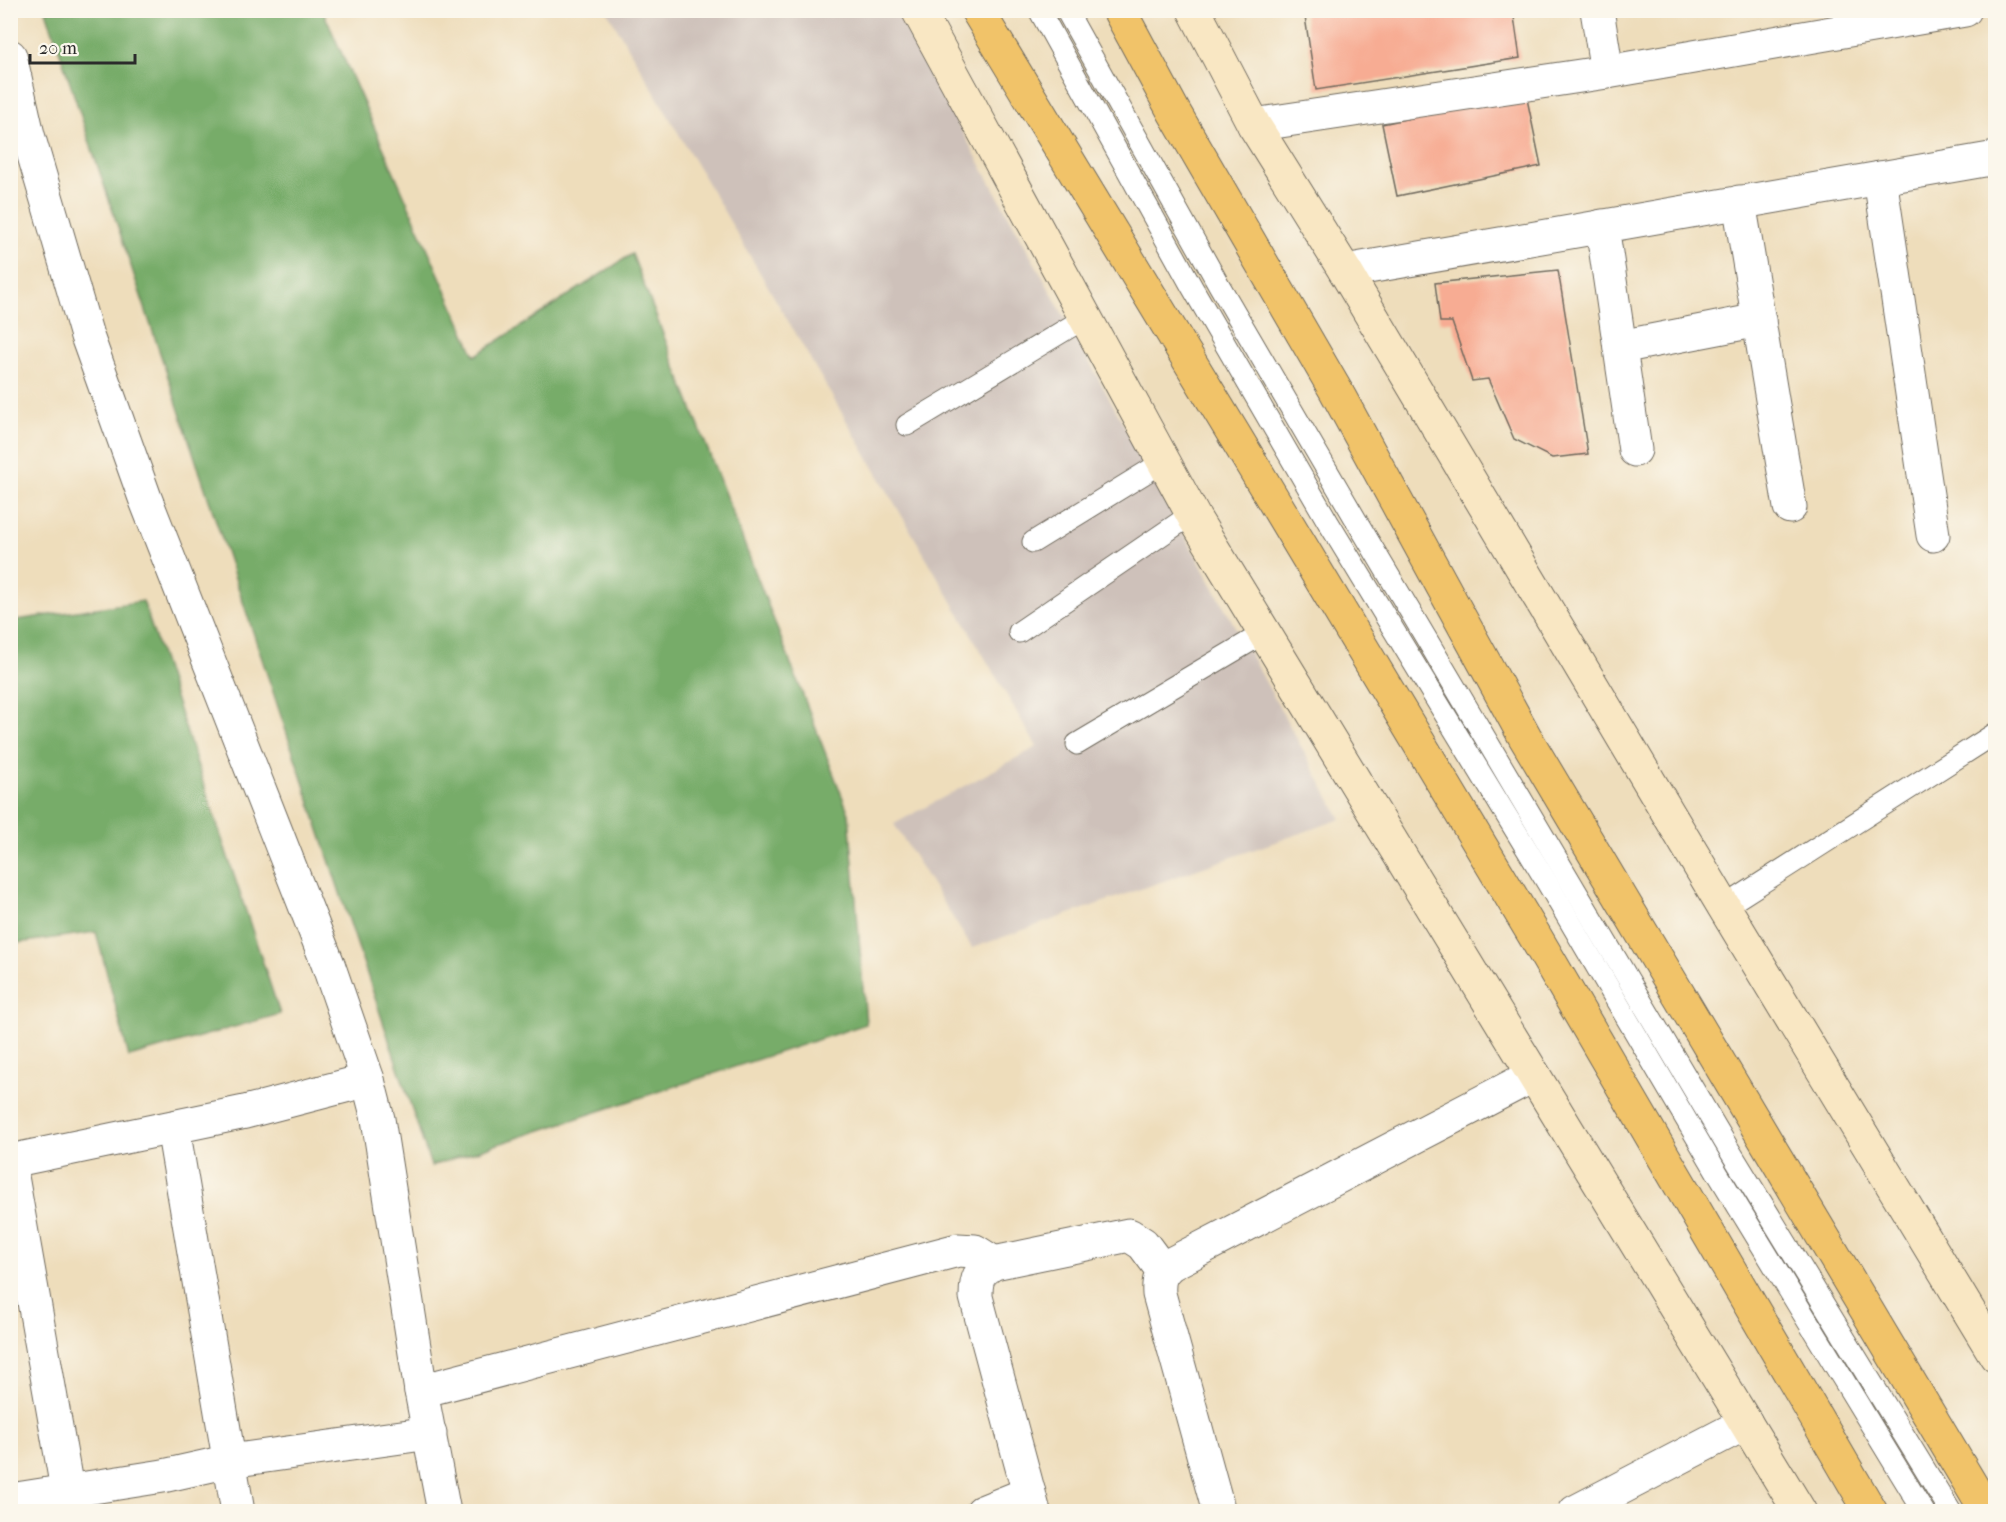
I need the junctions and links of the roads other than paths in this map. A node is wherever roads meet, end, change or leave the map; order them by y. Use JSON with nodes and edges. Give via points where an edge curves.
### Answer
{"nodes":[{"id":1,"x":918,"y":10,"type":"edge"},
{"id":2,"x":977,"y":10,"type":"edge"},
{"id":3,"x":1039,"y":10,"type":"edge"},
{"id":4,"x":1066,"y":10,"type":"edge"},
{"id":5,"x":1119,"y":10,"type":"edge"},
{"id":6,"x":1194,"y":10,"type":"edge"},
{"id":7,"x":1597,"y":10,"type":"edge"},
{"id":8,"x":1965,"y":10,"type":"edge"},
{"id":9,"x":10,"y":56,"type":"edge"},
{"id":10,"x":1606,"y":72,"type":"junction"},
{"id":11,"x":1254,"y":125,"type":"junction"},
{"id":12,"x":1995,"y":158,"type":"edge"},
{"id":13,"x":1880,"y":178,"type":"junction"},
{"id":14,"x":1739,"y":202,"type":"junction"},
{"id":15,"x":1602,"y":226,"type":"junction"},
{"id":16,"x":1346,"y":271,"type":"junction"},
{"id":17,"x":1085,"y":318,"type":"junction"},
{"id":18,"x":1759,"y":320,"type":"junction"},
{"id":19,"x":1620,"y":347,"type":"junction"},
{"id":20,"x":907,"y":425,"type":"dead end"},
{"id":21,"x":1635,"y":450,"type":"dead end"},
{"id":22,"x":1163,"y":462,"type":"junction"},
{"id":23,"x":1791,"y":507,"type":"dead end"},
{"id":24,"x":1192,"y":514,"type":"junction"},
{"id":25,"x":1933,"y":535,"type":"dead end"},
{"id":26,"x":1033,"y":542,"type":"dead end"},
{"id":27,"x":1019,"y":632,"type":"dead end"},
{"id":28,"x":1264,"y":633,"type":"junction"},
{"id":29,"x":1995,"y":733,"type":"edge"},
{"id":30,"x":1077,"y":744,"type":"dead end"},
{"id":31,"x":1724,"y":907,"type":"junction"},
{"id":32,"x":1534,"y":1075,"type":"junction"},
{"id":33,"x":368,"y":1080,"type":"junction"},
{"id":34,"x":173,"y":1128,"type":"junction"},
{"id":35,"x":10,"y":1163,"type":"edge"},
{"id":36,"x":994,"y":1263,"type":"junction"},
{"id":37,"x":1162,"y":1271,"type":"junction"},
{"id":38,"x":1995,"y":1356,"type":"edge"},
{"id":39,"x":421,"y":1391,"type":"junction"},
{"id":40,"x":1746,"y":1423,"type":"junction"},
{"id":41,"x":430,"y":1433,"type":"junction"},
{"id":42,"x":231,"y":1461,"type":"junction"},
{"id":43,"x":10,"y":1500,"type":"edge"},
{"id":44,"x":69,"y":1501,"type":"edge"},
{"id":45,"x":1032,"y":1502,"type":"edge"},
{"id":46,"x":238,"y":1512,"type":"edge"},
{"id":47,"x":444,"y":1512,"type":"edge"},
{"id":48,"x":982,"y":1512,"type":"edge"},
{"id":49,"x":1219,"y":1512,"type":"edge"},
{"id":50,"x":1575,"y":1512,"type":"edge"},
{"id":51,"x":1800,"y":1512,"type":"edge"},
{"id":52,"x":1871,"y":1512,"type":"edge"},
{"id":53,"x":1924,"y":1512,"type":"edge"},
{"id":54,"x":1951,"y":1512,"type":"edge"},
{"id":55,"x":1987,"y":1512,"type":"edge"}],
"edges":[{"from":1,"to":17,"type":"street"},
{"from":2,"to":52,"type":"main road","via":[[1536,938]]},
{"from":3,"to":53,"type":"lane","via":[[1328,522]]},
{"from":4,"to":54,"type":"lane","via":[[1219,285],[1359,525],[1730,1151]]},
{"from":5,"to":55,"type":"main road","via":[[1336,390],[1525,737]]},
{"from":6,"to":11,"type":"street"},
{"from":7,"to":10,"type":"street"},
{"from":8,"to":10,"type":"street"},
{"from":9,"to":33,"type":"street","via":[[28,135],[87,336],[145,498],[328,964]]},
{"from":10,"to":11,"type":"street"},
{"from":11,"to":16,"type":"street"},
{"from":12,"to":13,"type":"street"},
{"from":13,"to":14,"type":"street"},
{"from":13,"to":25,"type":"street"},
{"from":14,"to":15,"type":"street"},
{"from":14,"to":18,"type":"street"},
{"from":15,"to":16,"type":"street"},
{"from":15,"to":19,"type":"street"},
{"from":16,"to":31,"type":"street"},
{"from":17,"to":20,"type":"lane"},
{"from":17,"to":22,"type":"street"},
{"from":18,"to":19,"type":"street"},
{"from":18,"to":23,"type":"street"},
{"from":19,"to":21,"type":"street"},
{"from":22,"to":24,"type":"street"},
{"from":22,"to":26,"type":"lane"},
{"from":24,"to":27,"type":"lane"},
{"from":24,"to":28,"type":"street"},
{"from":28,"to":30,"type":"lane"},
{"from":28,"to":32,"type":"street"},
{"from":29,"to":31,"type":"lane"},
{"from":31,"to":38,"type":"street"},
{"from":32,"to":37,"type":"street"},
{"from":32,"to":40,"type":"street"},
{"from":33,"to":34,"type":"street"},
{"from":33,"to":39,"type":"street","via":[[378,1119]]},
{"from":34,"to":35,"type":"street"},
{"from":34,"to":42,"type":"street"},
{"from":35,"to":44,"type":"street"},
{"from":36,"to":37,"type":"street","via":[[1129,1235],[1143,1244]]},
{"from":36,"to":39,"type":"street","via":[[975,1251],[958,1250]]},
{"from":36,"to":45,"type":"street","via":[[982,1270],[976,1282],[976,1297]]},
{"from":37,"to":49,"type":"street","via":[[1159,1294]]},
{"from":39,"to":41,"type":"street"},
{"from":40,"to":50,"type":"street"},
{"from":40,"to":51,"type":"street"},
{"from":41,"to":42,"type":"street"},
{"from":41,"to":47,"type":"street"},
{"from":42,"to":44,"type":"street"},
{"from":42,"to":46,"type":"street"},
{"from":43,"to":44,"type":"street"},
{"from":45,"to":48,"type":"street"}]}
